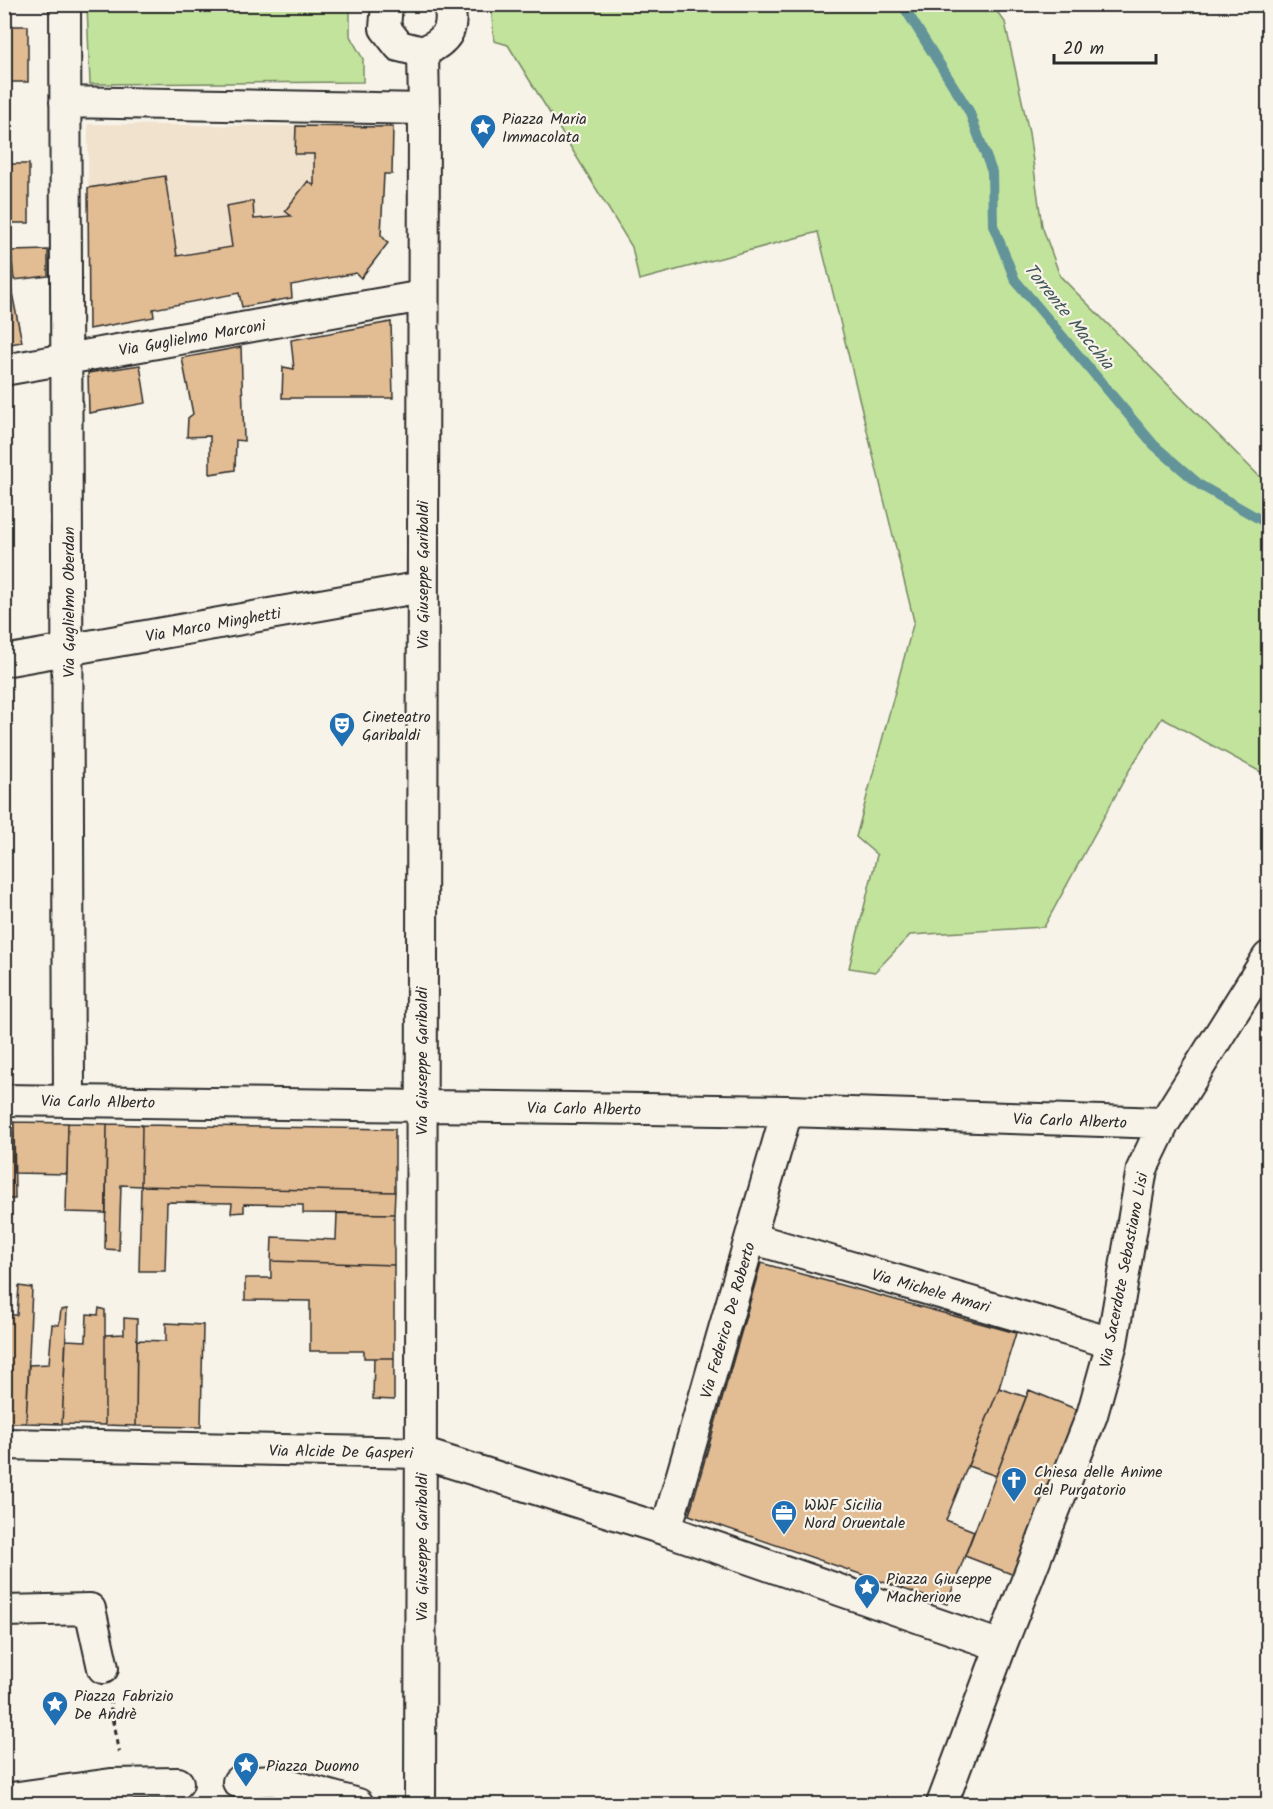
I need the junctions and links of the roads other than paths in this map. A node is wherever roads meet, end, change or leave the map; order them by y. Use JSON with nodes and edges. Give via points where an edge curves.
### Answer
{"nodes":[{"id":1,"x":65,"y":4,"type":"edge"},
{"id":2,"x":387,"y":4,"type":"edge"},
{"id":3,"x":449,"y":4,"type":"edge"},
{"id":4,"x":423,"y":52,"type":"junction"},
{"id":5,"x":65,"y":102,"type":"junction"},
{"id":6,"x":424,"y":109,"type":"junction"},
{"id":7,"x":423,"y":307,"type":"junction"},
{"id":8,"x":68,"y":358,"type":"junction"},
{"id":9,"x":4,"y":370,"type":"edge"},
{"id":10,"x":422,"y":587,"type":"junction"},
{"id":11,"x":68,"y":650,"type":"junction"},
{"id":12,"x":4,"y":661,"type":"edge"},
{"id":13,"x":1269,"y":957,"type":"edge"},
{"id":14,"x":4,"y":1100,"type":"edge"},
{"id":15,"x":69,"y":1101,"type":"junction"},
{"id":16,"x":421,"y":1106,"type":"junction"},
{"id":17,"x":787,"y":1111,"type":"junction"},
{"id":18,"x":1164,"y":1123,"type":"junction"},
{"id":19,"x":751,"y":1238,"type":"junction"},
{"id":20,"x":1112,"y":1343,"type":"junction"},
{"id":21,"x":4,"y":1444,"type":"edge"},
{"id":22,"x":421,"y":1453,"type":"junction"},
{"id":23,"x":666,"y":1530,"type":"junction"},
{"id":24,"x":4,"y":1611,"type":"edge"},
{"id":25,"x":1001,"y":1646,"type":"junction"},
{"id":26,"x":103,"y":1668,"type":"road end"},
{"id":27,"x":238,"y":1782,"type":"dead end"},
{"id":28,"x":178,"y":1783,"type":"dead end"},
{"id":29,"x":6,"y":1798,"type":"edge"},
{"id":30,"x":358,"y":1804,"type":"edge"},
{"id":31,"x":420,"y":1804,"type":"edge"},
{"id":32,"x":942,"y":1804,"type":"edge"}],
"edges":[{"from":1,"to":5,"type":"street","name":"Via Guglielmo Oberdan"},
{"from":2,"to":4,"type":"street","via":[[386,28],[399,46]]},
{"from":3,"to":4,"type":"street","via":[[451,26],[441,43]]},
{"from":4,"to":6,"type":"street","name":"Via Giuseppe Garibaldi"},
{"from":5,"to":6,"type":"street"},
{"from":5,"to":8,"type":"street","name":"Via Guglielmo Oberdan"},
{"from":6,"to":7,"type":"street","name":"Via Giuseppe Garibaldi"},
{"from":7,"to":8,"type":"street","name":"Via Guglielmo Marconi","via":[[379,304]]},
{"from":7,"to":10,"type":"street","name":"Via Giuseppe Garibaldi"},
{"from":8,"to":9,"type":"street","name":"Via Guglielmo Marconi"},
{"from":8,"to":11,"type":"street","name":"Via Guglielmo Oberdan"},
{"from":10,"to":11,"type":"street","name":"Via Marco Minghetti"},
{"from":10,"to":16,"type":"street","name":"Via Giuseppe Garibaldi"},
{"from":11,"to":12,"type":"street","name":"Via Marco Minghetti"},
{"from":11,"to":15,"type":"street","name":"Via Guglielmo Oberdan"},
{"from":13,"to":18,"type":"street","name":"Via Sacerdote Sebastiano Lisi"},
{"from":14,"to":15,"type":"street","name":"Via Carlo Alberto"},
{"from":15,"to":16,"type":"street","name":"Via Carlo Alberto"},
{"from":16,"to":17,"type":"street","name":"Via Carlo Alberto"},
{"from":16,"to":22,"type":"street","name":"Via Giuseppe Garibaldi"},
{"from":17,"to":18,"type":"street","name":"Via Carlo Alberto"},
{"from":17,"to":19,"type":"street","name":"Via Federico De Roberto"},
{"from":18,"to":20,"type":"street","name":"Via Sacerdote Sebastiano Lisi","via":[[1142,1169]]},
{"from":19,"to":20,"type":"street","name":"Via Michele Amari"},
{"from":19,"to":23,"type":"street","name":"Via Federico De Roberto"},
{"from":20,"to":25,"type":"street","name":"Via Sacerdote Sebastiano Lisi","via":[[1092,1415]]},
{"from":21,"to":22,"type":"street","name":"Via Alcide De Gasperi"},
{"from":22,"to":23,"type":"street","name":"Via Alcide De Gasperi"},
{"from":22,"to":31,"type":"street","name":"Via Giuseppe Garibaldi"},
{"from":23,"to":25,"type":"street","name":"Via Alcide De Gasperi"},
{"from":24,"to":26,"type":"street","via":[[90,1609]]},
{"from":25,"to":32,"type":"street","name":"Via Sacerdote Sebastiano Lisi"},
{"from":27,"to":30,"type":"street","via":[[274,1780]]},
{"from":28,"to":29,"type":"street","via":[[123,1784]]}]}
